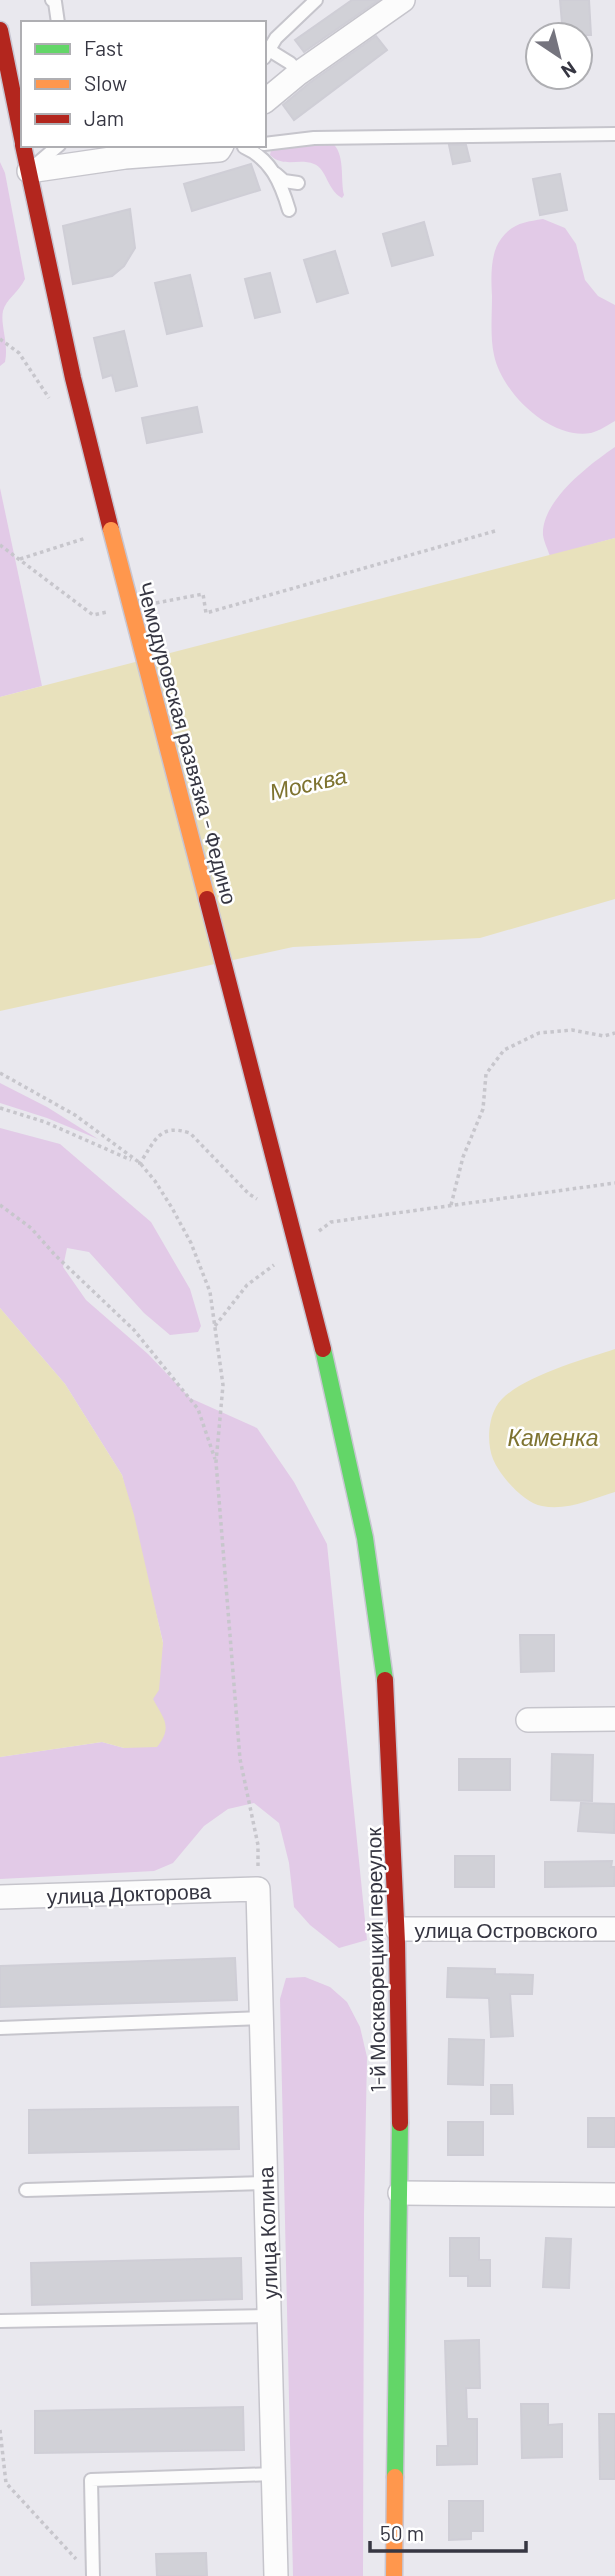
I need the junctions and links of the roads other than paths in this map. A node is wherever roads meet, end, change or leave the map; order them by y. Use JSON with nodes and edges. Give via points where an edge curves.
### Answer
{"nodes":[{"id":1,"x":316,"y":0,"type":"edge"},
{"id":2,"x":404,"y":0,"type":"edge"},
{"id":3,"x":55,"y":1,"type":"edge"},
{"id":4,"x":58,"y":21,"type":"edge"},
{"id":5,"x":0,"y":39,"type":"edge"},
{"id":6,"x":266,"y":54,"type":"edge"},
{"id":7,"x":299,"y":73,"type":"junction"},
{"id":8,"x":266,"y":100,"type":"edge"},
{"id":9,"x":615,"y":134,"type":"edge"},
{"id":10,"x":21,"y":135,"type":"edge"},
{"id":11,"x":266,"y":144,"type":"edge"},
{"id":12,"x":24,"y":147,"type":"edge"},
{"id":13,"x":57,"y":147,"type":"edge"},
{"id":14,"x":235,"y":147,"type":"edge"},
{"id":15,"x":29,"y":171,"type":"junction"},
{"id":16,"x":276,"y":174,"type":"junction"},
{"id":17,"x":298,"y":183,"type":"dead end"},
{"id":18,"x":289,"y":210,"type":"dead end"},
{"id":19,"x":323,"y":1349,"type":"joint"},
{"id":20,"x":615,"y":1719,"type":"edge"},
{"id":21,"x":528,"y":1720,"type":"dead end"},
{"id":22,"x":258,"y":1889,"type":"joint"},
{"id":23,"x":0,"y":1897,"type":"edge"},
{"id":24,"x":397,"y":1929,"type":"junction"},
{"id":25,"x":615,"y":1929,"type":"edge"},
{"id":26,"x":261,"y":2018,"type":"junction"},
{"id":27,"x":0,"y":2028,"type":"edge"},
{"id":28,"x":265,"y":2183,"type":"junction"},
{"id":29,"x":26,"y":2190,"type":"dead end"},
{"id":30,"x":400,"y":2193,"type":"junction"},
{"id":31,"x":615,"y":2195,"type":"edge"},
{"id":32,"x":269,"y":2316,"type":"junction"},
{"id":33,"x":0,"y":2321,"type":"edge"},
{"id":34,"x":274,"y":2474,"type":"junction"},
{"id":35,"x":88,"y":2571,"type":"edge"},
{"id":36,"x":276,"y":2576,"type":"edge"},
{"id":37,"x":394,"y":2576,"type":"edge"}],
"edges":[{"from":1,"to":6,"type":"lane","via":[[276,38]]},
{"from":2,"to":7,"type":"street"},
{"from":3,"to":4,"type":"lane"},
{"from":5,"to":10,"type":"street","name":"Чемодуровская развязка - Федино"},
{"from":6,"to":7,"type":"lane","via":[[290,63]]},
{"from":7,"to":8,"type":"street"},
{"from":9,"to":11,"type":"lane","via":[[314,138]]},
{"from":12,"to":15,"type":"street","name":"Чемодуровская развязка - Федино"},
{"from":13,"to":15,"type":"lane"},
{"from":14,"to":15,"type":"street"},
{"from":14,"to":16,"type":"lane","via":[[267,161]]},
{"from":15,"to":19,"type":"street","name":"Чемодуровская развязка - Федино","bridge":true,"via":[[73,378]]},
{"from":16,"to":17,"type":"lane"},
{"from":16,"to":18,"type":"lane"},
{"from":19,"to":24,"type":"street","name":"1-й Москворецкий переулок","via":[[360,1513],[382,1653]]},
{"from":20,"to":21,"type":"street"},
{"from":22,"to":23,"type":"street","name":"улица Докторова"},
{"from":22,"to":26,"type":"street","name":"улица Колина"},
{"from":24,"to":25,"type":"street","name":"улица Островского"},
{"from":24,"to":30,"type":"street","name":"1-й Москворецкий переулок"},
{"from":26,"to":27,"type":"lane"},
{"from":26,"to":28,"type":"street","name":"улица Колина"},
{"from":28,"to":29,"type":"lane"},
{"from":28,"to":32,"type":"street","name":"улица Колина"},
{"from":30,"to":31,"type":"street"},
{"from":30,"to":37,"type":"street","name":"1-й Москворецкий переулок"},
{"from":32,"to":33,"type":"lane"},
{"from":32,"to":34,"type":"street","name":"улица Колина"},
{"from":34,"to":35,"type":"lane","via":[[91,2480]]},
{"from":34,"to":36,"type":"street","name":"улица Колина"}]}
